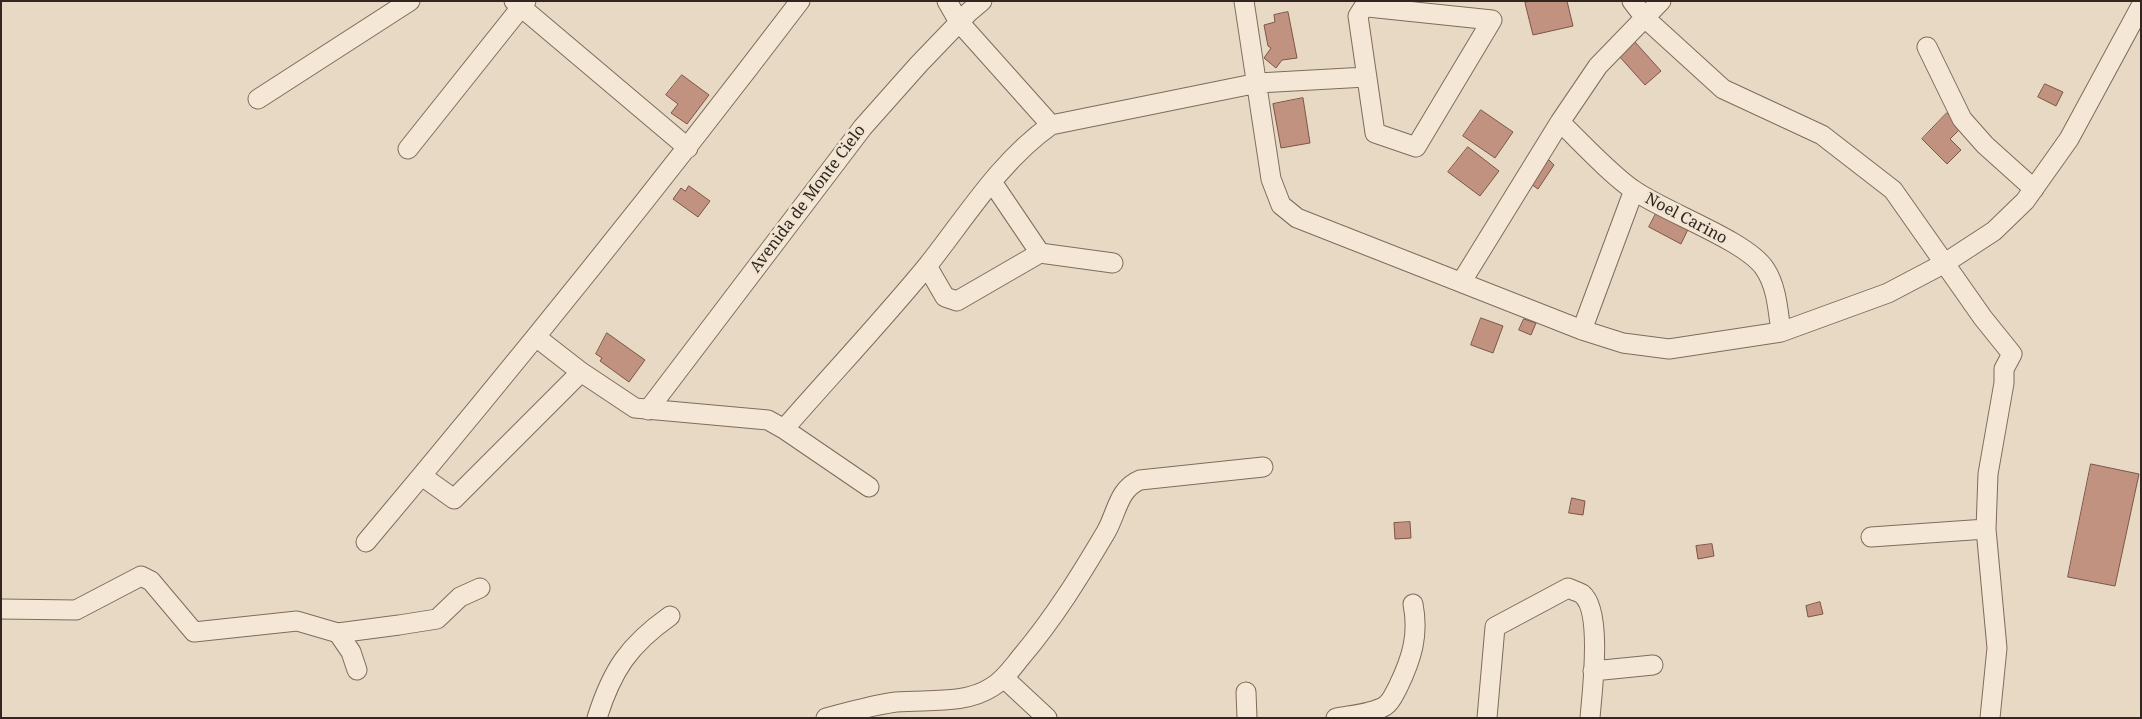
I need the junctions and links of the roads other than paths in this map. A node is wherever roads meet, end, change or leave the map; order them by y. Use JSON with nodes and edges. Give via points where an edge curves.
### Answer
{"nodes":[{"id":1,"x":410,"y":1,"type":"edge"},
{"id":2,"x":800,"y":1,"type":"edge"},
{"id":3,"x":947,"y":1,"type":"edge"},
{"id":4,"x":982,"y":1,"type":"edge"},
{"id":5,"x":1244,"y":1,"type":"edge"},
{"id":6,"x":1632,"y":1,"type":"edge"},
{"id":7,"x":1661,"y":1,"type":"edge"},
{"id":8,"x":521,"y":3,"type":"edge"},
{"id":9,"x":2141,"y":6,"type":"edge"},
{"id":10,"x":1645,"y":18,"type":"junction"},
{"id":11,"x":960,"y":22,"type":"junction"},
{"id":12,"x":2135,"y":32,"type":"edge"},
{"id":13,"x":1927,"y":47,"type":"dead end"},
{"id":14,"x":1366,"y":77,"type":"junction"},
{"id":15,"x":1258,"y":83,"type":"junction"},
{"id":16,"x":258,"y":99,"type":"dead end"},
{"id":17,"x":1560,"y":122,"type":"junction"},
{"id":18,"x":1051,"y":125,"type":"junction"},
{"id":19,"x":688,"y":148,"type":"junction"},
{"id":20,"x":408,"y":149,"type":"dead end"},
{"id":21,"x":992,"y":182,"type":"junction"},
{"id":22,"x":2034,"y":189,"type":"junction"},
{"id":23,"x":1634,"y":190,"type":"junction"},
{"id":24,"x":1040,"y":253,"type":"junction"},
{"id":25,"x":1113,"y":263,"type":"dead end"},
{"id":26,"x":1945,"y":263,"type":"junction"},
{"id":27,"x":927,"y":266,"type":"junction"},
{"id":28,"x":1462,"y":281,"type":"junction"},
{"id":29,"x":1582,"y":330,"type":"junction"},
{"id":30,"x":1780,"y":332,"type":"junction"},
{"id":31,"x":536,"y":337,"type":"junction"},
{"id":32,"x":581,"y":372,"type":"junction"},
{"id":33,"x":648,"y":410,"type":"junction"},
{"id":34,"x":784,"y":429,"type":"junction"},
{"id":35,"x":1263,"y":467,"type":"dead end"},
{"id":36,"x":422,"y":476,"type":"junction"},
{"id":37,"x":870,"y":488,"type":"dead end"},
{"id":38,"x":1986,"y":528,"type":"junction"},
{"id":39,"x":1871,"y":537,"type":"dead end"},
{"id":40,"x":366,"y":542,"type":"dead end"},
{"id":41,"x":480,"y":588,"type":"dead end"},
{"id":42,"x":1412,"y":604,"type":"dead end"},
{"id":43,"x":1,"y":609,"type":"edge"},
{"id":44,"x":670,"y":616,"type":"dead end"},
{"id":45,"x":338,"y":633,"type":"junction"},
{"id":46,"x":1654,"y":665,"type":"dead end"},
{"id":47,"x":357,"y":670,"type":"dead end"},
{"id":48,"x":1592,"y":672,"type":"junction"},
{"id":49,"x":1004,"y":678,"type":"junction"},
{"id":50,"x":1246,"y":692,"type":"dead end"},
{"id":51,"x":597,"y":718,"type":"edge"},
{"id":52,"x":826,"y":718,"type":"edge"},
{"id":53,"x":1047,"y":718,"type":"edge"},
{"id":54,"x":1247,"y":718,"type":"edge"},
{"id":55,"x":1336,"y":718,"type":"edge"},
{"id":56,"x":1487,"y":718,"type":"edge"},
{"id":57,"x":1590,"y":718,"type":"edge"},
{"id":58,"x":1990,"y":718,"type":"edge"}],
"edges":[{"from":1,"to":16,"type":"street"},
{"from":2,"to":19,"type":"street"},
{"from":3,"to":11,"type":"street"},
{"from":4,"to":11,"type":"street","name":"Avenida de Monte Cielo"},
{"from":5,"to":15,"type":"street"},
{"from":6,"to":10,"type":"street"},
{"from":7,"to":10,"type":"street"},
{"from":8,"to":19,"type":"street"},
{"from":8,"to":20,"type":"street"},
{"from":9,"to":12,"type":"street"},
{"from":10,"to":17,"type":"street","via":[[1598,66]]},
{"from":10,"to":26,"type":"street","via":[[1723,88],[1822,135],[1893,190]]},
{"from":11,"to":18,"type":"street"},
{"from":11,"to":33,"type":"street","name":"Avenida de Monte Cielo","via":[[863,127]]},
{"from":12,"to":22,"type":"street"},
{"from":13,"to":22,"type":"street","via":[[1962,119],[1985,145]]},
{"from":14,"to":14,"type":"street","via":[[1375,133],[1416,147],[1492,20],[1363,8],[1358,16]]},
{"from":14,"to":15,"type":"street"},
{"from":15,"to":18,"type":"street"},
{"from":15,"to":28,"type":"street","via":[[1271,179],[1281,205],[1297,218]]},
{"from":17,"to":23,"type":"street","name":"Noel Carino"},
{"from":17,"to":28,"type":"street"},
{"from":18,"to":21,"type":"street","via":[[1036,135]]},
{"from":19,"to":31,"type":"street"},
{"from":21,"to":24,"type":"street"},
{"from":21,"to":27,"type":"street"},
{"from":22,"to":26,"type":"street","via":[[1994,231]]},
{"from":23,"to":29,"type":"street"},
{"from":23,"to":30,"type":"street","name":"Noel Carino","via":[[1746,251],[1765,269],[1774,289]]},
{"from":24,"to":25,"type":"street"},
{"from":24,"to":27,"type":"street","via":[[957,301],[945,297]]},
{"from":26,"to":30,"type":"street","via":[[1888,293]]},
{"from":26,"to":38,"type":"street","via":[[2012,354],[2004,369],[1988,474]]},
{"from":27,"to":34,"type":"street"},
{"from":28,"to":29,"type":"street"},
{"from":29,"to":30,"type":"street","via":[[1623,343],[1669,349]]},
{"from":31,"to":32,"type":"street"},
{"from":31,"to":36,"type":"street"},
{"from":32,"to":33,"type":"street","via":[[635,408]]},
{"from":32,"to":36,"type":"street","via":[[454,499]]},
{"from":33,"to":34,"type":"street","via":[[768,420]]},
{"from":34,"to":37,"type":"street"},
{"from":35,"to":49,"type":"street","via":[[1140,480],[1130,484],[1068,597]]},
{"from":36,"to":40,"type":"street"},
{"from":38,"to":39,"type":"street"},
{"from":38,"to":58,"type":"street","via":[[1997,648]]},
{"from":41,"to":45,"type":"street","via":[[460,597],[437,619]]},
{"from":42,"to":55,"type":"street","via":[[1416,640],[1411,659],[1390,702],[1353,716]]},
{"from":43,"to":45,"type":"street","via":[[76,610],[141,576],[151,581],[194,632],[297,621]]},
{"from":44,"to":51,"type":"street","via":[[645,633],[626,655],[606,688]]},
{"from":45,"to":47,"type":"street","via":[[351,652]]},
{"from":46,"to":48,"type":"street"},
{"from":48,"to":56,"type":"street","via":[[1594,626],[1591,610],[1583,595],[1568,588],[1495,627]]},
{"from":48,"to":57,"type":"street"},
{"from":49,"to":52,"type":"street","via":[[978,694],[963,698],[894,702]]},
{"from":49,"to":53,"type":"street"},
{"from":50,"to":54,"type":"street"}]}
